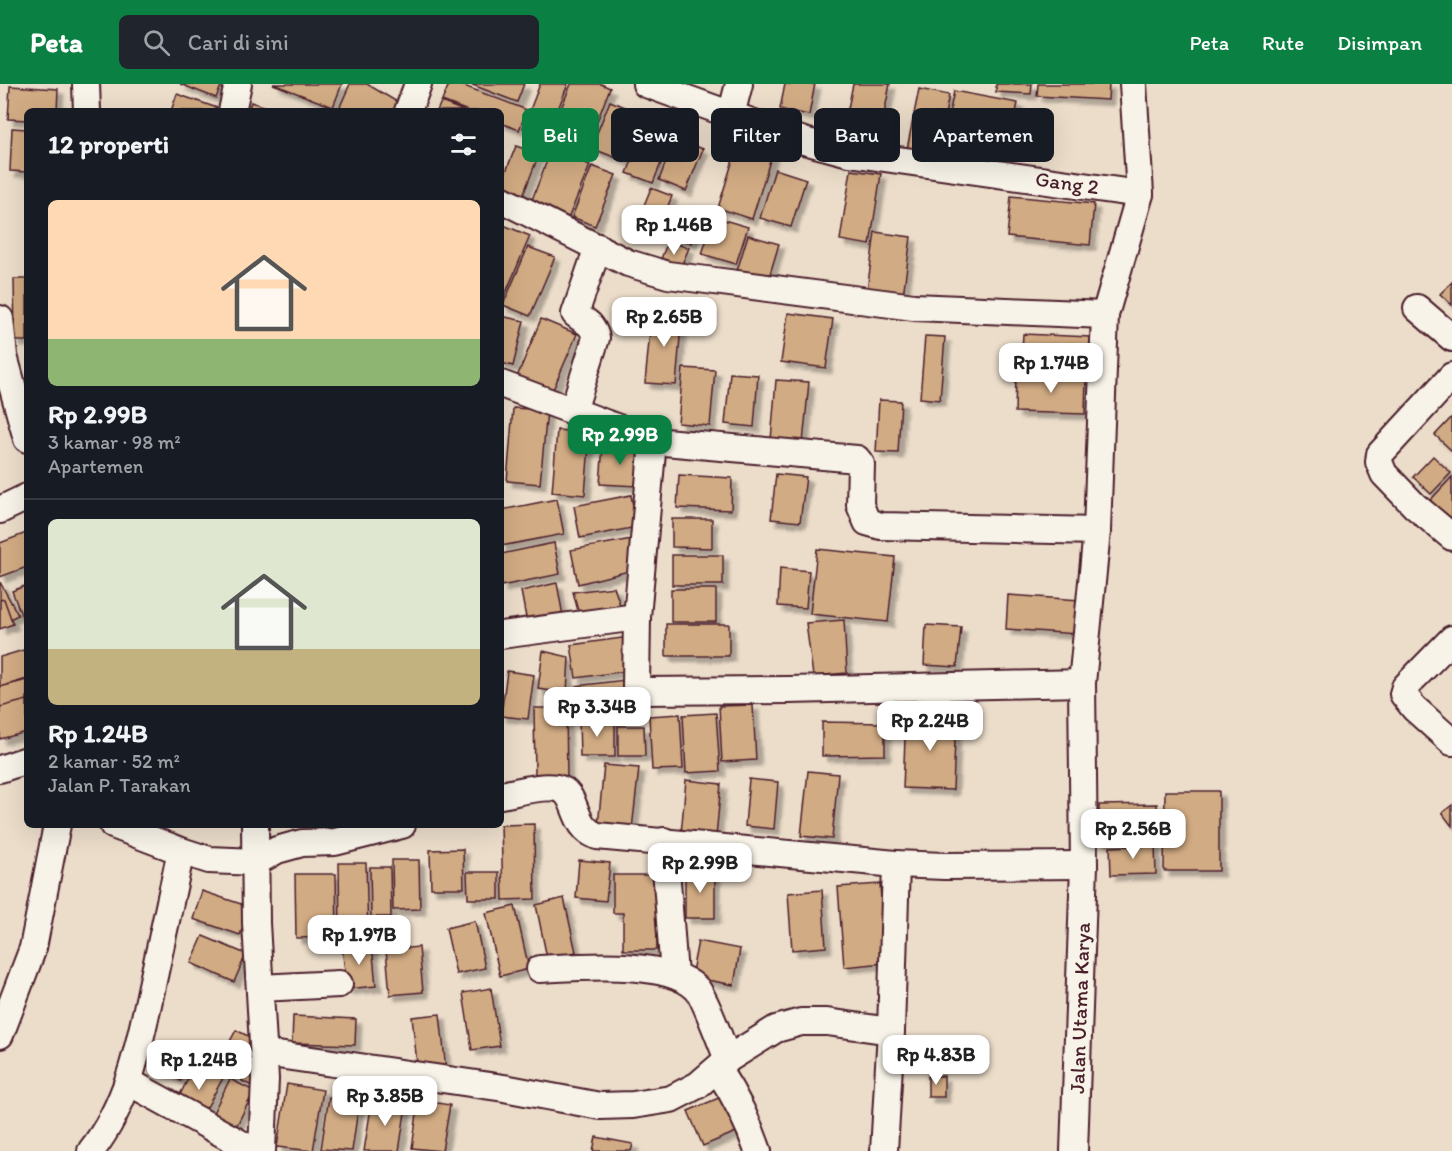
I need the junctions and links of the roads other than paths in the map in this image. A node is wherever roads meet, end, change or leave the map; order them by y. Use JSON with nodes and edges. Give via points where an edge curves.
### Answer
{"nodes":[{"id":1,"x":86,"y":84,"type":"edge"},
{"id":2,"x":238,"y":84,"type":"edge"},
{"id":3,"x":418,"y":84,"type":"edge"},
{"id":4,"x":646,"y":84,"type":"edge"},
{"id":5,"x":740,"y":84,"type":"edge"},
{"id":6,"x":1133,"y":84,"type":"edge"},
{"id":7,"x":87,"y":108,"type":"edge"},
{"id":8,"x":233,"y":108,"type":"edge"},
{"id":9,"x":409,"y":108,"type":"edge"},
{"id":10,"x":712,"y":108,"type":"edge"},
{"id":11,"x":733,"y":108,"type":"edge"},
{"id":12,"x":802,"y":140,"type":"edge"},
{"id":13,"x":1140,"y":194,"type":"junction"},
{"id":14,"x":504,"y":201,"type":"edge"},
{"id":15,"x":598,"y":247,"type":"junction"},
{"id":16,"x":1417,"y":308,"type":"dead end"},
{"id":17,"x":1105,"y":315,"type":"junction"},
{"id":18,"x":0,"y":319,"type":"edge"},
{"id":19,"x":1452,"y":338,"type":"edge"},
{"id":20,"x":1452,"y":376,"type":"edge"},
{"id":21,"x":504,"y":385,"type":"edge"},
{"id":22,"x":573,"y":411,"type":"junction"},
{"id":23,"x":24,"y":428,"type":"edge"},
{"id":24,"x":653,"y":441,"type":"junction"},
{"id":25,"x":24,"y":498,"type":"edge"},
{"id":26,"x":0,"y":510,"type":"edge"},
{"id":27,"x":1096,"y":531,"type":"junction"},
{"id":28,"x":1452,"y":537,"type":"edge"},
{"id":29,"x":637,"y":617,"type":"junction"},
{"id":30,"x":504,"y":635,"type":"edge"},
{"id":31,"x":1452,"y":639,"type":"edge"},
{"id":32,"x":1082,"y":683,"type":"junction"},
{"id":33,"x":1452,"y":742,"type":"edge"},
{"id":34,"x":24,"y":761,"type":"edge"},
{"id":35,"x":0,"y":769,"type":"edge"},
{"id":36,"x":504,"y":794,"type":"edge"},
{"id":37,"x":56,"y":828,"type":"edge"},
{"id":38,"x":121,"y":828,"type":"edge"},
{"id":39,"x":255,"y":828,"type":"edge"},
{"id":40,"x":390,"y":828,"type":"edge"},
{"id":41,"x":664,"y":841,"type":"junction"},
{"id":42,"x":181,"y":851,"type":"junction"},
{"id":43,"x":256,"y":862,"type":"junction"},
{"id":44,"x":896,"y":864,"type":"junction"},
{"id":45,"x":1084,"y":865,"type":"junction"},
{"id":46,"x":540,"y":969,"type":"dead end"},
{"id":47,"x":675,"y":975,"type":"junction"},
{"id":48,"x":339,"y":984,"type":"dead end"},
{"id":49,"x":260,"y":988,"type":"junction"},
{"id":50,"x":891,"y":1030,"type":"junction"},
{"id":51,"x":0,"y":1035,"type":"edge"},
{"id":52,"x":264,"y":1053,"type":"junction"},
{"id":53,"x":723,"y":1064,"type":"junction"},
{"id":54,"x":129,"y":1082,"type":"junction"},
{"id":55,"x":91,"y":1151,"type":"edge"},
{"id":56,"x":254,"y":1151,"type":"edge"},
{"id":57,"x":262,"y":1151,"type":"edge"},
{"id":58,"x":758,"y":1151,"type":"edge"},
{"id":59,"x":884,"y":1151,"type":"edge"},
{"id":60,"x":1074,"y":1151,"type":"edge"}],
"edges":[{"from":1,"to":7,"type":"street"},
{"from":2,"to":8,"type":"street"},
{"from":3,"to":9,"type":"street"},
{"from":4,"to":10,"type":"street","name":"Gang 2"},
{"from":5,"to":11,"type":"street"},
{"from":6,"to":13,"type":"street","name":"Jalan Utama Karya"},
{"from":12,"to":13,"type":"street","name":"Gang 2","via":[[849,153]]},
{"from":13,"to":17,"type":"street","name":"Jalan Utama Karya"},
{"from":14,"to":15,"type":"street"},
{"from":15,"to":17,"type":"street","via":[[628,263],[677,276],[914,307]]},
{"from":15,"to":22,"type":"street","via":[[575,314],[594,328],[596,338]]},
{"from":16,"to":19,"type":"street"},
{"from":17,"to":27,"type":"street","name":"Jalan Utama Karya"},
{"from":18,"to":23,"type":"street","via":[[4,356]]},
{"from":20,"to":28,"type":"street","via":[[1380,454],[1379,462],[1384,474],[1415,506]]},
{"from":21,"to":22,"type":"street"},
{"from":22,"to":24,"type":"street"},
{"from":24,"to":27,"type":"street","via":[[857,459],[861,464],[860,505],[867,522],[881,526]]},
{"from":24,"to":29,"type":"street"},
{"from":25,"to":26,"type":"street"},
{"from":27,"to":32,"type":"street","name":"Jalan Utama Karya"},
{"from":29,"to":30,"type":"street"},
{"from":29,"to":32,"type":"street","via":[[636,687],[640,691]]},
{"from":31,"to":33,"type":"street","via":[[1405,687],[1403,694]]},
{"from":32,"to":45,"type":"street","name":"Jalan Utama Karya"},
{"from":34,"to":35,"type":"street"},
{"from":36,"to":41,"type":"street","via":[[559,788],[569,795],[588,833]]},
{"from":37,"to":51,"type":"street","via":[[33,948]]},
{"from":38,"to":42,"type":"street"},
{"from":39,"to":43,"type":"street"},
{"from":40,"to":43,"type":"street","via":[[335,842],[302,843],[277,850]]},
{"from":41,"to":44,"type":"street"},
{"from":41,"to":47,"type":"street"},
{"from":42,"to":43,"type":"street","via":[[209,860]]},
{"from":42,"to":54,"type":"street"},
{"from":43,"to":49,"type":"street"},
{"from":44,"to":45,"type":"street"},
{"from":44,"to":50,"type":"street"},
{"from":45,"to":60,"type":"street","name":"Jalan Utama Karya"},
{"from":46,"to":47,"type":"street","via":[[601,966]]},
{"from":47,"to":53,"type":"street","via":[[698,989]]},
{"from":48,"to":49,"type":"street"},
{"from":49,"to":52,"type":"street"},
{"from":50,"to":53,"type":"street","via":[[801,1022],[776,1029]]},
{"from":50,"to":59,"type":"street"},
{"from":52,"to":53,"type":"street","via":[[600,1106],[671,1099],[698,1085]]},
{"from":52,"to":57,"type":"street"},
{"from":53,"to":58,"type":"street"},
{"from":54,"to":55,"type":"street"},
{"from":54,"to":56,"type":"street"}]}
